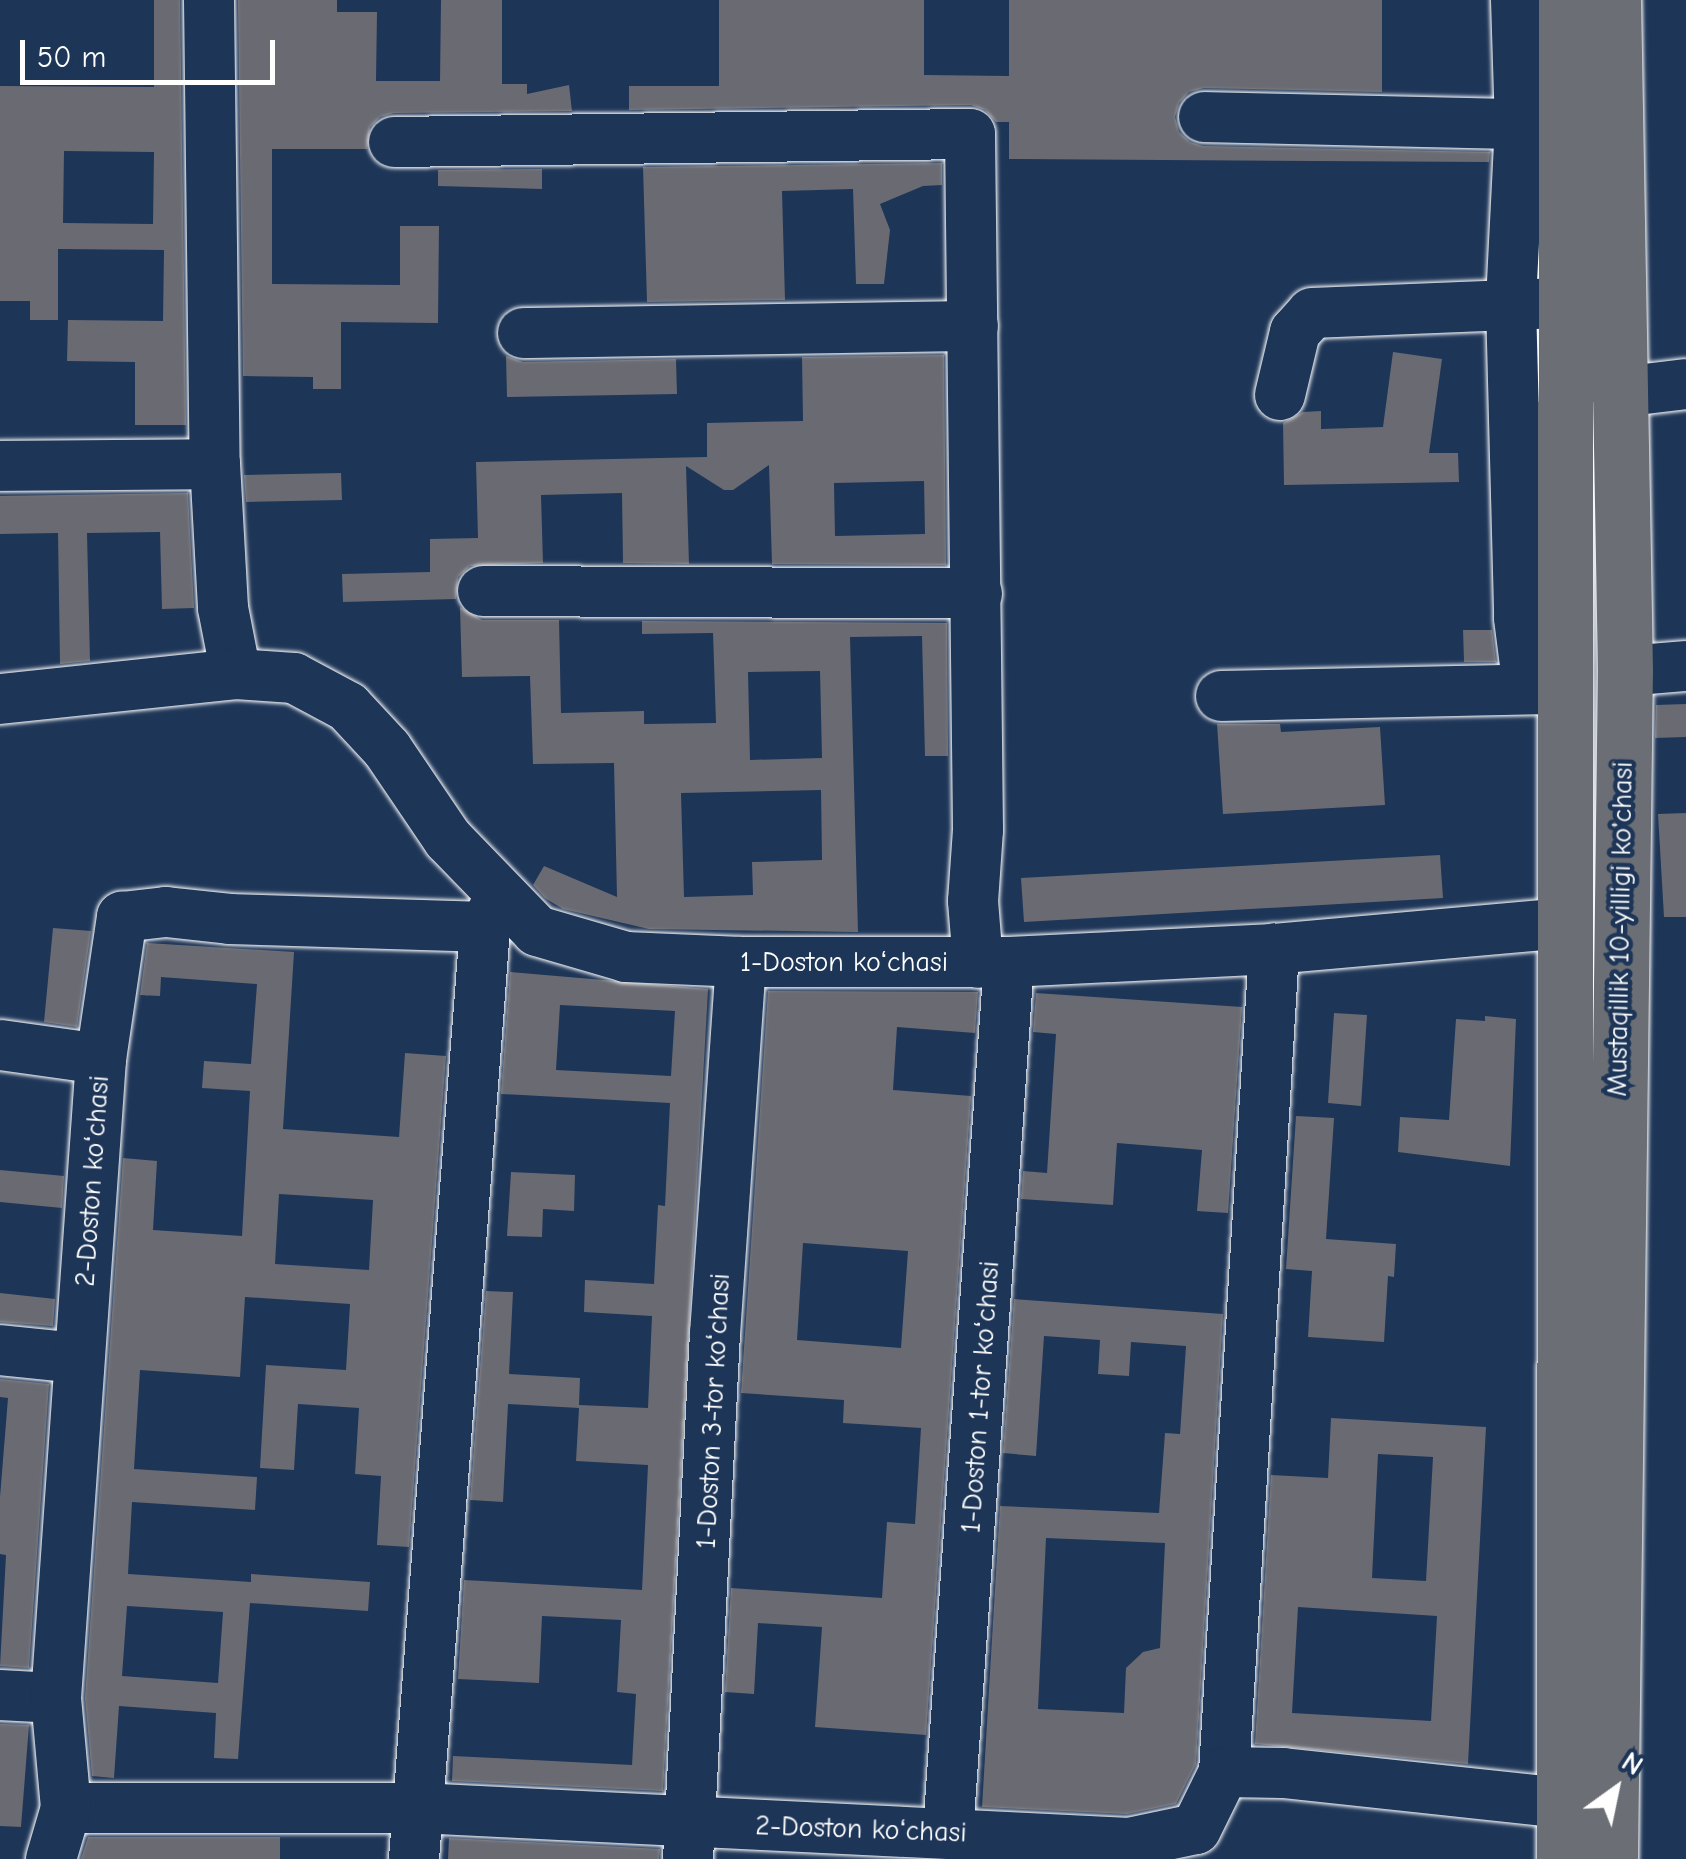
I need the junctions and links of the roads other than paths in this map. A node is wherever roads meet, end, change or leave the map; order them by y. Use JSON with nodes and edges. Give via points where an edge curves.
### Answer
{"nodes":[{"id":1,"x":209,"y":0,"type":"edge"},
{"id":2,"x":1516,"y":0,"type":"edge"},
{"id":3,"x":1566,"y":0,"type":"edge"},
{"id":4,"x":1614,"y":0,"type":"edge"},
{"id":5,"x":1204,"y":117,"type":"dead end"},
{"id":6,"x":1520,"y":124,"type":"junction"},
{"id":7,"x":394,"y":142,"type":"dead end"},
{"id":8,"x":1566,"y":303,"type":"junction"},
{"id":9,"x":1510,"y":304,"type":"junction"},
{"id":10,"x":973,"y":326,"type":"junction"},
{"id":11,"x":523,"y":332,"type":"dead end"},
{"id":12,"x":1686,"y":384,"type":"edge"},
{"id":13,"x":1620,"y":392,"type":"junction"},
{"id":14,"x":1280,"y":395,"type":"dead end"},
{"id":15,"x":216,"y":464,"type":"junction"},
{"id":16,"x":0,"y":466,"type":"edge"},
{"id":17,"x":483,"y":592,"type":"dead end"},
{"id":18,"x":977,"y":594,"type":"junction"},
{"id":19,"x":1686,"y":666,"type":"edge"},
{"id":20,"x":1625,"y":671,"type":"junction"},
{"id":21,"x":236,"y":674,"type":"junction"},
{"id":22,"x":1547,"y":688,"type":"junction"},
{"id":23,"x":1221,"y":696,"type":"dead end"},
{"id":24,"x":0,"y":699,"type":"edge"},
{"id":25,"x":492,"y":912,"type":"junction"},
{"id":26,"x":1566,"y":923,"type":"junction"},
{"id":27,"x":1274,"y":949,"type":"junction"},
{"id":28,"x":741,"y":962,"type":"junction"},
{"id":29,"x":994,"y":963,"type":"junction"},
{"id":30,"x":0,"y":1044,"type":"edge"},
{"id":31,"x":101,"y":1059,"type":"junction"},
{"id":32,"x":0,"y":1350,"type":"edge"},
{"id":33,"x":79,"y":1358,"type":"junction"},
{"id":34,"x":0,"y":1695,"type":"edge"},
{"id":35,"x":56,"y":1698,"type":"junction"},
{"id":36,"x":1224,"y":1772,"type":"junction"},
{"id":37,"x":66,"y":1808,"type":"junction"},
{"id":38,"x":418,"y":1808,"type":"junction"},
{"id":39,"x":1595,"y":1829,"type":"edge"},
{"id":40,"x":689,"y":1841,"type":"edge"},
{"id":41,"x":968,"y":1842,"type":"edge"},
{"id":42,"x":1196,"y":1844,"type":"edge"},
{"id":43,"x":51,"y":1859,"type":"edge"},
{"id":44,"x":414,"y":1859,"type":"edge"},
{"id":45,"x":1564,"y":1859,"type":"edge"}],
"edges":[{"from":1,"to":15,"type":"street"},
{"from":2,"to":6,"type":"street"},
{"from":3,"to":8,"type":"main road","name":"Mustaqillik 10-yilligi ko'chasi"},
{"from":4,"to":13,"type":"main road","name":"Mustaqillik 10-yilligi ko'chasi"},
{"from":5,"to":6,"type":"street"},
{"from":6,"to":9,"type":"street"},
{"from":7,"to":10,"type":"street","name":"1-Doston 1-tor koʻchasi","via":[[970,134]]},
{"from":8,"to":9,"type":"street"},
{"from":8,"to":22,"type":"main road","name":"Mustaqillik 10-yilligi ko'chasi"},
{"from":9,"to":14,"type":"street","via":[[1312,314],[1294,332]]},
{"from":9,"to":22,"type":"street","via":[[1520,618]]},
{"from":10,"to":11,"type":"street"},
{"from":10,"to":18,"type":"street","name":"1-Doston 1-tor koʻchasi"},
{"from":12,"to":13,"type":"street"},
{"from":13,"to":20,"type":"main road","name":"Mustaqillik 10-yilligi ko'chasi"},
{"from":15,"to":16,"type":"street"},
{"from":15,"to":21,"type":"street","via":[[223,608]]},
{"from":17,"to":18,"type":"street"},
{"from":18,"to":29,"type":"street","name":"1-Doston 1-tor koʻchasi","via":[[973,901]]},
{"from":19,"to":20,"type":"street"},
{"from":20,"to":39,"type":"main road","name":"Mustaqillik 10-yilligi ko'chasi"},
{"from":21,"to":24,"type":"street","name":"1-Doston koʻchasi"},
{"from":21,"to":25,"type":"street","name":"1-Doston koʻchasi","via":[[294,678],[348,707],[387,749]]},
{"from":22,"to":23,"type":"street"},
{"from":22,"to":26,"type":"main road","name":"Mustaqillik 10-yilligi ko'chasi"},
{"from":25,"to":28,"type":"street","name":"1-Doston koʻchasi","via":[[626,956]]},
{"from":25,"to":31,"type":"street","name":"2-Doston koʻchasi","via":[[122,917]]},
{"from":25,"to":38,"type":"street"},
{"from":26,"to":27,"type":"street","name":"1-Doston koʻchasi"},
{"from":26,"to":39,"type":"main road","name":"Mustaqillik 10-yilligi ko'chasi"},
{"from":27,"to":29,"type":"street","name":"1-Doston koʻchasi"},
{"from":27,"to":36,"type":"street"},
{"from":28,"to":29,"type":"street","name":"1-Doston koʻchasi"},
{"from":28,"to":40,"type":"street","name":"1-Doston 3-tor koʻchasi"},
{"from":29,"to":41,"type":"street","name":"1-Doston 1-tor koʻchasi"},
{"from":30,"to":31,"type":"street"},
{"from":31,"to":33,"type":"street","name":"2-Doston koʻchasi"},
{"from":32,"to":33,"type":"street"},
{"from":33,"to":35,"type":"street","name":"2-Doston koʻchasi"},
{"from":34,"to":35,"type":"street"},
{"from":35,"to":37,"type":"street","name":"2-Doston koʻchasi"},
{"from":36,"to":39,"type":"street","via":[[1283,1773]]},
{"from":36,"to":42,"type":"street","name":"2-Doston koʻchasi"},
{"from":37,"to":38,"type":"street","name":"2-Doston koʻchasi"},
{"from":37,"to":43,"type":"street","name":"2-Doston koʻchasi"},
{"from":38,"to":40,"type":"street","name":"2-Doston koʻchasi"},
{"from":38,"to":44,"type":"street"},
{"from":39,"to":45,"type":"main road","name":"Mustaqillik 10-yilligi ko'chasi"},
{"from":40,"to":41,"type":"street","name":"2-Doston koʻchasi"},
{"from":41,"to":42,"type":"street","name":"2-Doston koʻchasi"}]}
